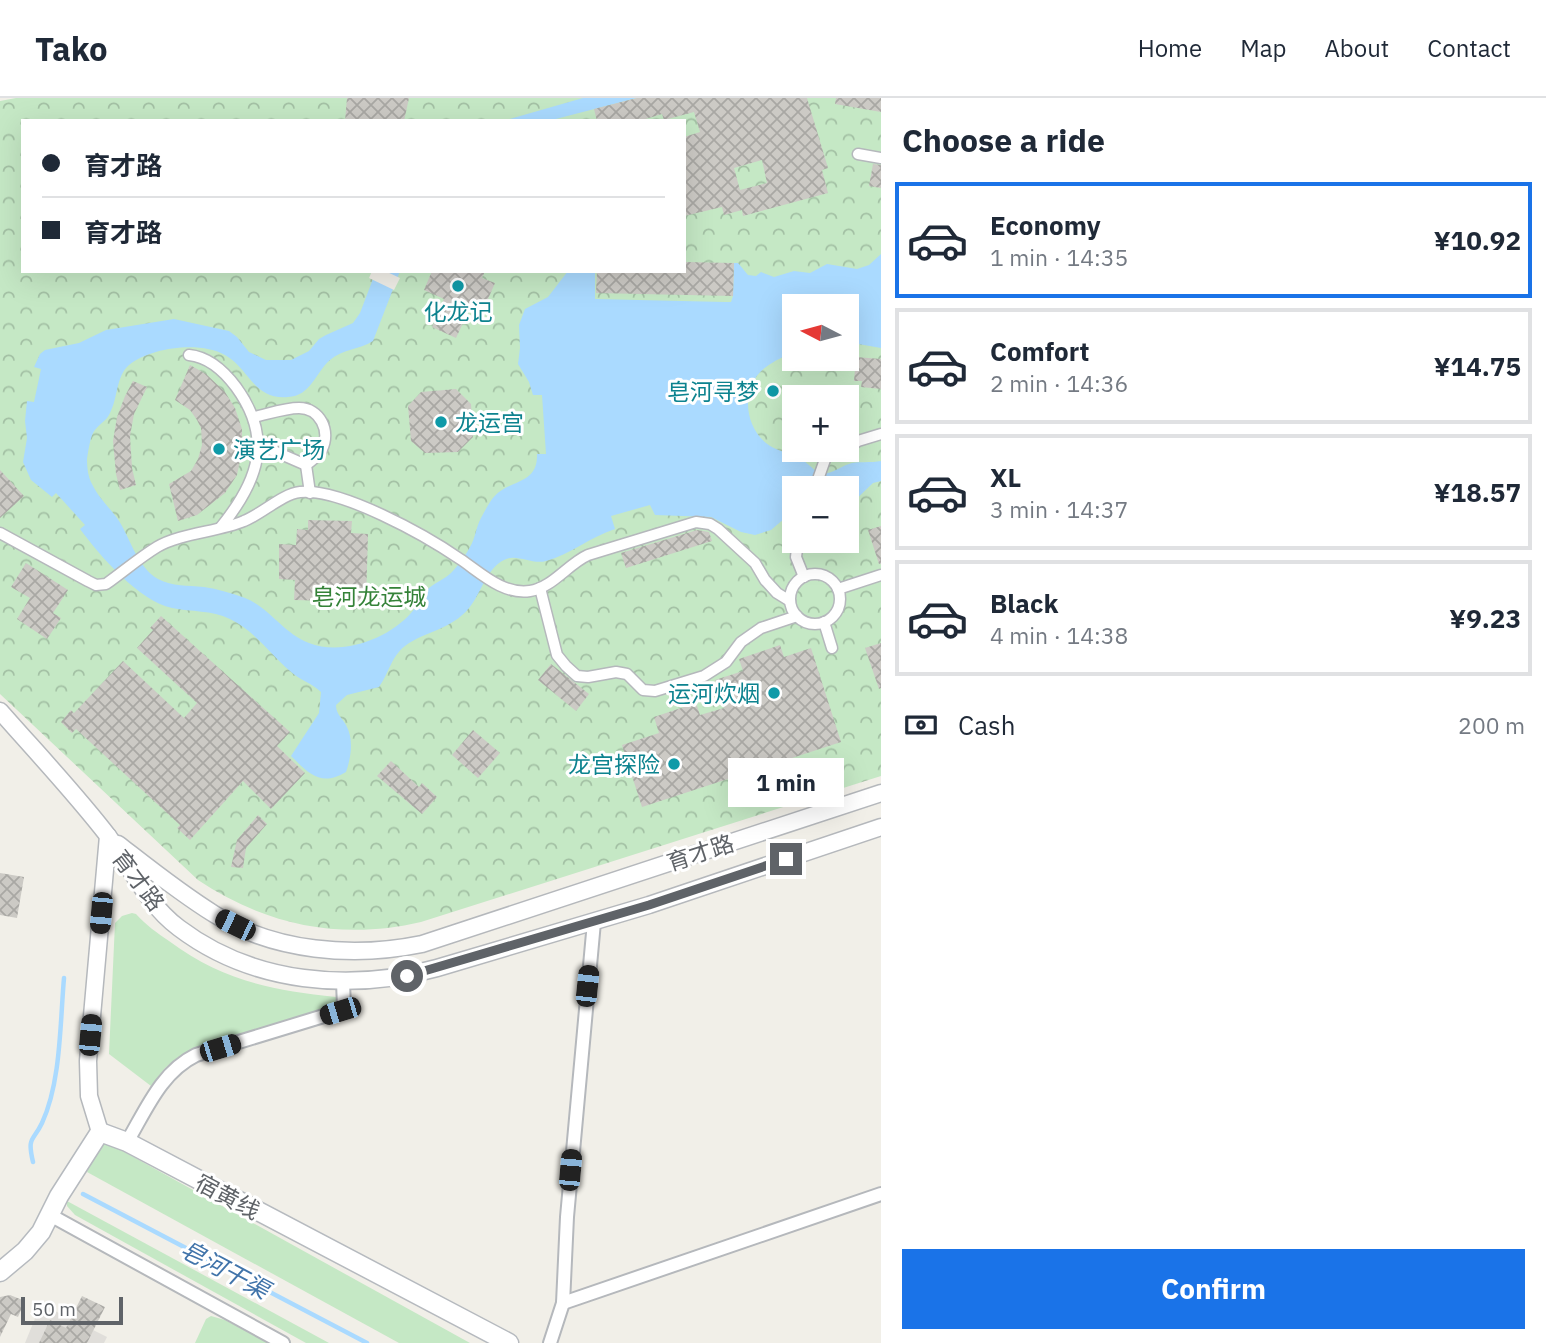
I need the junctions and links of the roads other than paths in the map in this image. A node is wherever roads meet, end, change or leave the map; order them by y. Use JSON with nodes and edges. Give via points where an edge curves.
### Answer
{"nodes":[{"id":1,"x":858,"y":154,"type":"dead end"},
{"id":2,"x":881,"y":158,"type":"edge"},
{"id":3,"x":189,"y":355,"type":"dead end"},
{"id":4,"x":254,"y":417,"type":"junction"},
{"id":5,"x":881,"y":434,"type":"edge"},
{"id":6,"x":859,"y":441,"type":"edge"},
{"id":7,"x":257,"y":449,"type":"junction"},
{"id":8,"x":306,"y":465,"type":"junction"},
{"id":9,"x":310,"y":493,"type":"junction"},
{"id":10,"x":220,"y":528,"type":"junction"},
{"id":11,"x":0,"y":533,"type":"edge"},
{"id":12,"x":796,"y":553,"type":"edge"},
{"id":13,"x":881,"y":575,"type":"edge"},
{"id":14,"x":804,"y":577,"type":"junction"},
{"id":15,"x":540,"y":589,"type":"junction"},
{"id":16,"x":838,"y":589,"type":"junction"},
{"id":17,"x":790,"y":601,"type":"junction"},
{"id":18,"x":797,"y":616,"type":"junction"},
{"id":19,"x":824,"y":622,"type":"junction"},
{"id":20,"x":832,"y":648,"type":"dead end"},
{"id":21,"x":0,"y":711,"type":"edge"},
{"id":22,"x":881,"y":793,"type":"edge"},
{"id":23,"x":881,"y":827,"type":"edge"},
{"id":24,"x":108,"y":836,"type":"junction"},
{"id":25,"x":594,"y":922,"type":"junction"},
{"id":26,"x":343,"y":982,"type":"junction"},
{"id":27,"x":100,"y":1132,"type":"junction"},
{"id":28,"x":127,"y":1142,"type":"junction"},
{"id":29,"x":881,"y":1194,"type":"edge"},
{"id":30,"x":50,"y":1215,"type":"junction"},
{"id":31,"x":0,"y":1272,"type":"edge"},
{"id":32,"x":562,"y":1303,"type":"junction"},
{"id":33,"x":283,"y":1343,"type":"edge"},
{"id":34,"x":509,"y":1343,"type":"edge"},
{"id":35,"x":550,"y":1343,"type":"edge"}],
"edges":[{"from":1,"to":2,"type":"street"},
{"from":3,"to":4,"type":"street","via":[[217,366]]},
{"from":4,"to":7,"type":"street"},
{"from":4,"to":8,"type":"street","via":[[298,408],[319,416],[326,431],[325,443],[321,453]]},
{"from":5,"to":6,"type":"street"},
{"from":7,"to":8,"type":"street","via":[[267,447]]},
{"from":7,"to":10,"type":"street","via":[[248,487]]},
{"from":8,"to":9,"type":"street"},
{"from":9,"to":10,"type":"street","via":[[288,495],[243,522]]},
{"from":9,"to":15,"type":"street","via":[[369,507],[498,585],[517,591]]},
{"from":10,"to":11,"type":"street","via":[[158,546],[106,584],[88,581]]},
{"from":12,"to":14,"type":"street"},
{"from":13,"to":16,"type":"street"},
{"from":14,"to":16,"type":"street","via":[[824,575]]},
{"from":14,"to":17,"type":"street","via":[[794,585]]},
{"from":15,"to":17,"type":"street","via":[[588,555],[703,522],[743,550],[777,593]]},
{"from":15,"to":18,"type":"street","via":[[557,655],[566,666],[577,676],[626,674],[643,690],[655,691],[704,676],[726,663],[741,642],[761,628]]},
{"from":16,"to":19,"type":"street","via":[[838,610]]},
{"from":17,"to":18,"type":"street"},
{"from":18,"to":19,"type":"street","via":[[811,624]]},
{"from":19,"to":20,"type":"street"},
{"from":21,"to":24,"type":"street"},
{"from":22,"to":24,"type":"street","name":"育才路","via":[[422,944],[361,952],[296,945],[254,934],[216,915]]},
{"from":23,"to":25,"type":"street","name":"育才路"},
{"from":24,"to":26,"type":"street","name":"育才路","via":[[141,890],[178,928],[248,966]]},
{"from":24,"to":27,"type":"street","via":[[88,1060],[89,1096]]},
{"from":25,"to":26,"type":"street","name":"育才路","via":[[407,976]]},
{"from":25,"to":32,"type":"street"},
{"from":26,"to":28,"type":"street","via":[[344,1007],[340,1011],[182,1063],[165,1079]]},
{"from":27,"to":28,"type":"main road","name":"宿黄线"},
{"from":27,"to":30,"type":"main road"},
{"from":28,"to":34,"type":"main road","name":"宿黄线"},
{"from":29,"to":32,"type":"street"},
{"from":30,"to":31,"type":"main road","via":[[25,1251]]},
{"from":30,"to":33,"type":"street"},
{"from":32,"to":35,"type":"street"}]}
